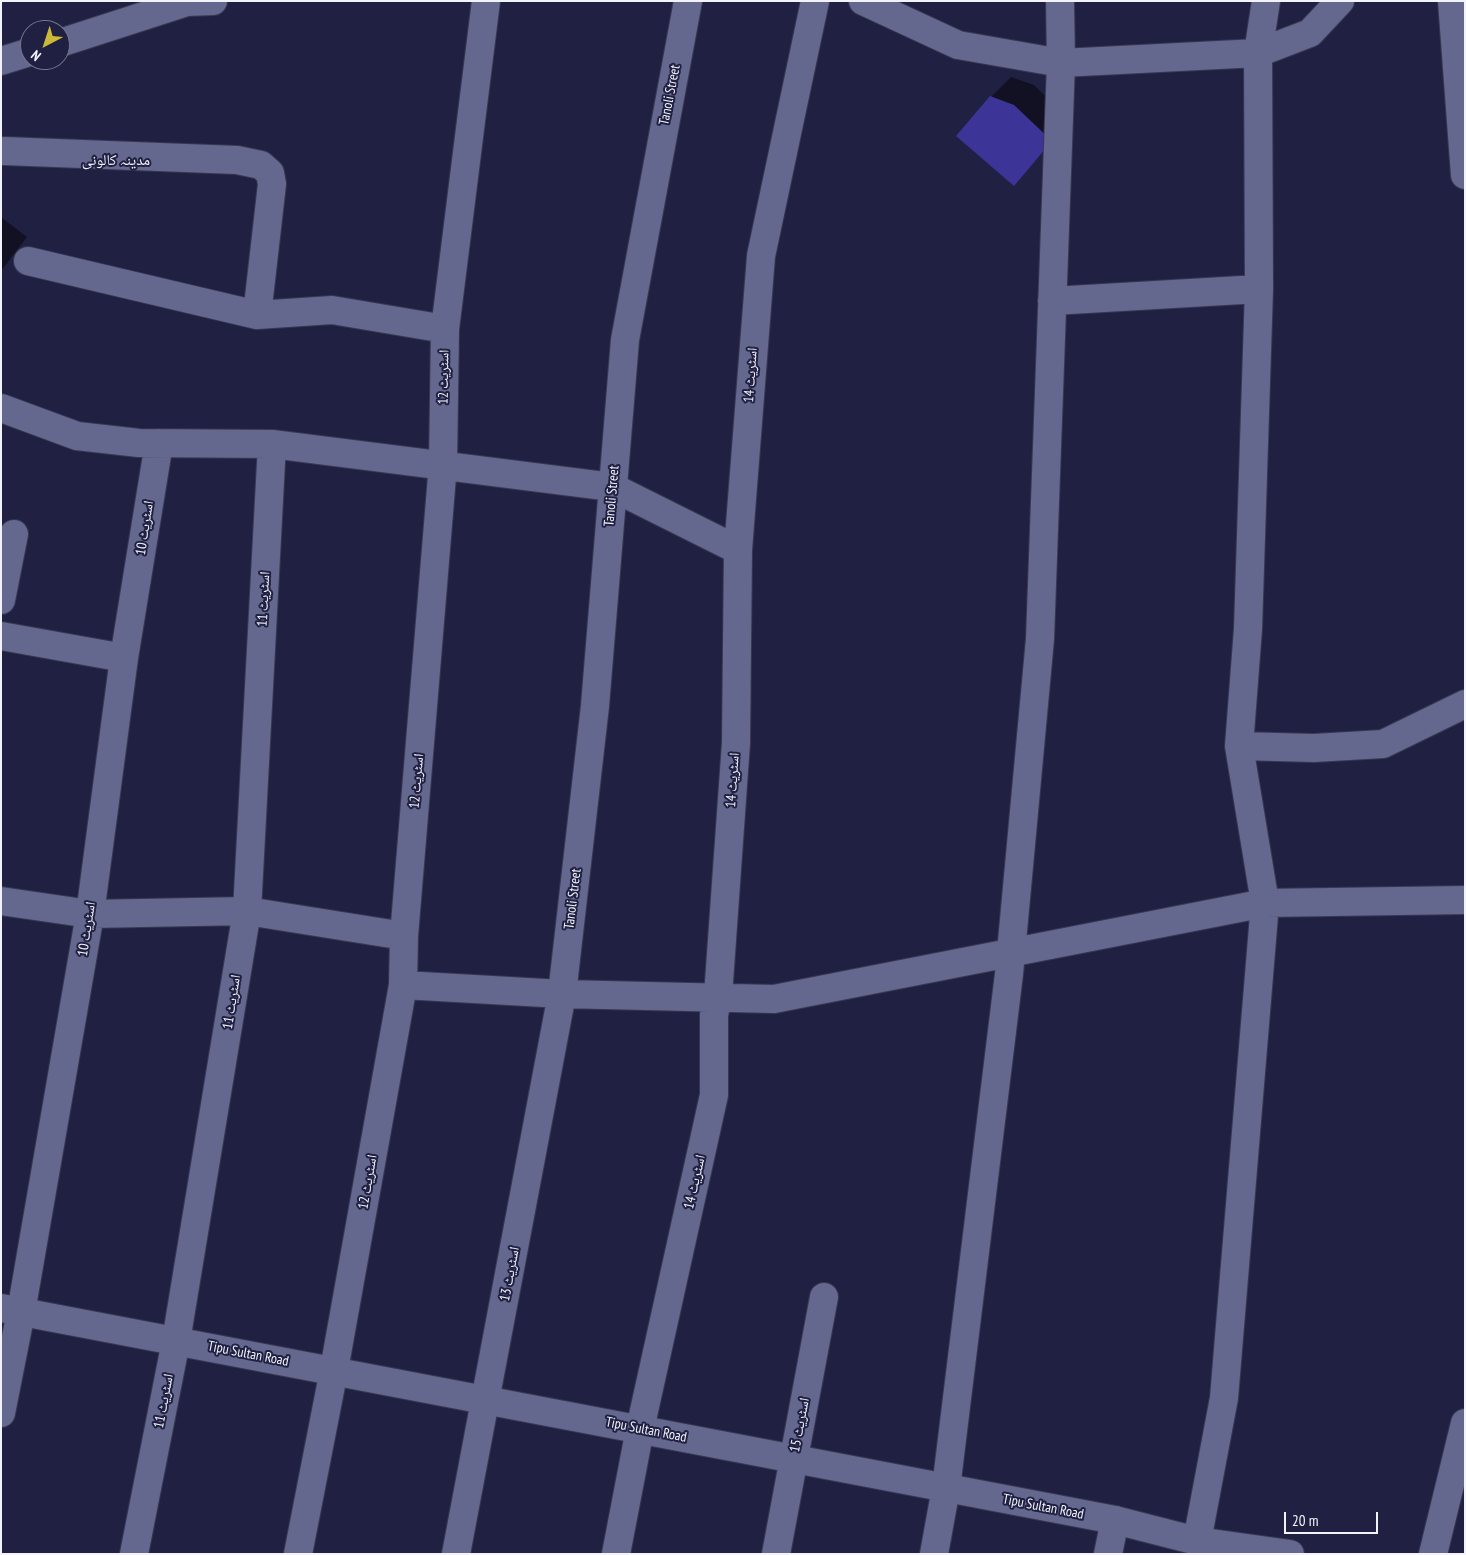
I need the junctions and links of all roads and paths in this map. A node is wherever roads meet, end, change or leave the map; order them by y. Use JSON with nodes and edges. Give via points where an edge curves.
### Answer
{"nodes":[{"id":1,"x":213,"y":1,"type":"edge"},
{"id":2,"x":486,"y":1,"type":"edge"},
{"id":3,"x":688,"y":1,"type":"edge"},
{"id":4,"x":815,"y":1,"type":"edge"},
{"id":5,"x":862,"y":1,"type":"edge"},
{"id":6,"x":1060,"y":1,"type":"edge"},
{"id":7,"x":1266,"y":1,"type":"edge"},
{"id":8,"x":1340,"y":1,"type":"edge"},
{"id":9,"x":1456,"y":3,"type":"edge"},
{"id":10,"x":70,"y":40,"type":"edge"},
{"id":11,"x":1258,"y":53,"type":"junction"},
{"id":12,"x":20,"y":55,"type":"edge"},
{"id":13,"x":1,"y":61,"type":"edge"},
{"id":14,"x":1060,"y":63,"type":"junction"},
{"id":15,"x":4,"y":151,"type":"dead end"},
{"id":16,"x":1465,"y":175,"type":"edge"},
{"id":17,"x":28,"y":262,"type":"dead end"},
{"id":18,"x":1258,"y":289,"type":"junction"},
{"id":19,"x":1052,"y":300,"type":"junction"},
{"id":20,"x":257,"y":315,"type":"junction"},
{"id":21,"x":445,"y":329,"type":"junction"},
{"id":22,"x":1,"y":408,"type":"edge"},
{"id":23,"x":159,"y":442,"type":"junction"},
{"id":24,"x":272,"y":444,"type":"junction"},
{"id":25,"x":443,"y":464,"type":"junction"},
{"id":26,"x":612,"y":487,"type":"junction"},
{"id":27,"x":14,"y":534,"type":"dead end"},
{"id":28,"x":738,"y":550,"type":"junction"},
{"id":29,"x":1,"y":600,"type":"edge"},
{"id":30,"x":1,"y":636,"type":"edge"},
{"id":31,"x":124,"y":658,"type":"junction"},
{"id":32,"x":1465,"y":704,"type":"edge"},
{"id":33,"x":1239,"y":746,"type":"junction"},
{"id":34,"x":1465,"y":900,"type":"edge"},
{"id":35,"x":1,"y":901,"type":"edge"},
{"id":36,"x":1264,"y":903,"type":"junction"},
{"id":37,"x":247,"y":911,"type":"junction"},
{"id":38,"x":90,"y":914,"type":"junction"},
{"id":39,"x":404,"y":936,"type":"junction"},
{"id":40,"x":1011,"y":951,"type":"junction"},
{"id":41,"x":403,"y":985,"type":"junction"},
{"id":42,"x":562,"y":994,"type":"junction"},
{"id":43,"x":718,"y":996,"type":"junction"},
{"id":44,"x":824,"y":1297,"type":"dead end"},
{"id":45,"x":11,"y":1310,"type":"edge"},
{"id":46,"x":176,"y":1341,"type":"junction"},
{"id":47,"x":334,"y":1370,"type":"junction"},
{"id":48,"x":486,"y":1399,"type":"junction"},
{"id":49,"x":1,"y":1412,"type":"edge"},
{"id":50,"x":1465,"y":1423,"type":"edge"},
{"id":51,"x":640,"y":1429,"type":"junction"},
{"id":52,"x":794,"y":1459,"type":"junction"},
{"id":53,"x":946,"y":1488,"type":"junction"},
{"id":54,"x":1115,"y":1520,"type":"junction"},
{"id":55,"x":1196,"y":1541,"type":"junction"},
{"id":56,"x":1263,"y":1551,"type":"edge"},
{"id":57,"x":134,"y":1554,"type":"edge"},
{"id":58,"x":298,"y":1554,"type":"edge"},
{"id":59,"x":456,"y":1554,"type":"edge"},
{"id":60,"x":616,"y":1554,"type":"edge"},
{"id":61,"x":776,"y":1554,"type":"edge"},
{"id":62,"x":934,"y":1554,"type":"edge"},
{"id":63,"x":1108,"y":1554,"type":"edge"},
{"id":64,"x":1290,"y":1554,"type":"edge"},
{"id":65,"x":1433,"y":1554,"type":"edge"}],
"edges":[{"from":1,"to":10,"type":"street","via":[[187,2]]},
{"from":2,"to":21,"type":"street","name":"اسٹریٹ 12"},
{"from":3,"to":26,"type":"street","name":"Tanoli Street","via":[[625,340]]},
{"from":4,"to":28,"type":"street","name":"اسٹریٹ 14","via":[[761,256]]},
{"from":5,"to":14,"type":"street","via":[[958,45]]},
{"from":6,"to":14,"type":"street"},
{"from":7,"to":11,"type":"street"},
{"from":8,"to":11,"type":"street","via":[[1310,33]]},
{"from":9,"to":16,"type":"street"},
{"from":11,"to":14,"type":"street"},
{"from":11,"to":18,"type":"street"},
{"from":12,"to":13,"type":"street"},
{"from":14,"to":19,"type":"street"},
{"from":15,"to":20,"type":"street","via":[[237,160],[261,165],[270,173],[272,184]]},
{"from":17,"to":20,"type":"street"},
{"from":18,"to":19,"type":"street"},
{"from":18,"to":33,"type":"street","via":[[1248,629]]},
{"from":19,"to":40,"type":"street","via":[[1040,639]]},
{"from":20,"to":21,"type":"street","via":[[332,310]]},
{"from":21,"to":25,"type":"street","name":"اسٹریٹ 12"},
{"from":22,"to":23,"type":"street","via":[[78,436]]},
{"from":23,"to":24,"type":"street"},
{"from":23,"to":31,"type":"street","name":"اسٹریٹ 10"},
{"from":24,"to":25,"type":"street"},
{"from":24,"to":37,"type":"street","name":"اسٹریٹ 11"},
{"from":25,"to":26,"type":"street"},
{"from":25,"to":39,"type":"street","name":"اسٹریٹ 12"},
{"from":26,"to":28,"type":"street"},
{"from":26,"to":42,"type":"street","name":"Tanoli Street","via":[[596,706]]},
{"from":27,"to":29,"type":"street"},
{"from":28,"to":43,"type":"street","name":"اسٹریٹ 14","via":[[736,744]]},
{"from":30,"to":31,"type":"street"},
{"from":31,"to":38,"type":"street","name":"اسٹریٹ 10"},
{"from":32,"to":33,"type":"street","via":[[1382,744],[1314,748]]},
{"from":33,"to":36,"type":"street"},
{"from":34,"to":36,"type":"street"},
{"from":35,"to":38,"type":"street"},
{"from":36,"to":40,"type":"street"},
{"from":36,"to":55,"type":"street","via":[[1224,1398]]},
{"from":37,"to":38,"type":"street"},
{"from":37,"to":39,"type":"street"},
{"from":37,"to":46,"type":"street","name":"اسٹریٹ 11"},
{"from":38,"to":45,"type":"street","name":"اسٹریٹ 10"},
{"from":39,"to":41,"type":"street","name":"اسٹریٹ 12"},
{"from":40,"to":43,"type":"street","via":[[774,999]]},
{"from":40,"to":53,"type":"street"},
{"from":41,"to":42,"type":"street"},
{"from":41,"to":47,"type":"street","name":"اسٹریٹ 12"},
{"from":42,"to":43,"type":"street"},
{"from":42,"to":48,"type":"street","name":"اسٹریٹ 13"},
{"from":43,"to":51,"type":"street","name":"اسٹریٹ 14","via":[[714,1015],[714,1095]]},
{"from":44,"to":52,"type":"street","name":"اسٹریٹ 15"},
{"from":45,"to":46,"type":"street","name":"Tipu Sultan Road"},
{"from":45,"to":49,"type":"street","name":"اسٹریٹ 10"},
{"from":46,"to":47,"type":"street","name":"Tipu Sultan Road"},
{"from":46,"to":57,"type":"street","name":"اسٹریٹ 11"},
{"from":47,"to":48,"type":"street","name":"Tipu Sultan Road"},
{"from":47,"to":58,"type":"street","name":"اسٹریٹ 12"},
{"from":48,"to":51,"type":"street","name":"Tipu Sultan Road"},
{"from":48,"to":59,"type":"street","name":"اسٹریٹ 13"},
{"from":50,"to":65,"type":"street"},
{"from":51,"to":52,"type":"street","name":"Tipu Sultan Road"},
{"from":51,"to":60,"type":"street","name":"اسٹریٹ 14"},
{"from":52,"to":53,"type":"street","name":"Tipu Sultan Road"},
{"from":52,"to":61,"type":"street","name":"اسٹریٹ 15"},
{"from":53,"to":54,"type":"street","name":"Tipu Sultan Road"},
{"from":53,"to":62,"type":"street"},
{"from":54,"to":55,"type":"street","name":"Tipu Sultan Road"},
{"from":54,"to":63,"type":"street"},
{"from":55,"to":56,"type":"street","name":"Tipu Sultan Road"},
{"from":56,"to":64,"type":"street","name":"Tipu Sultan Road"}]}
